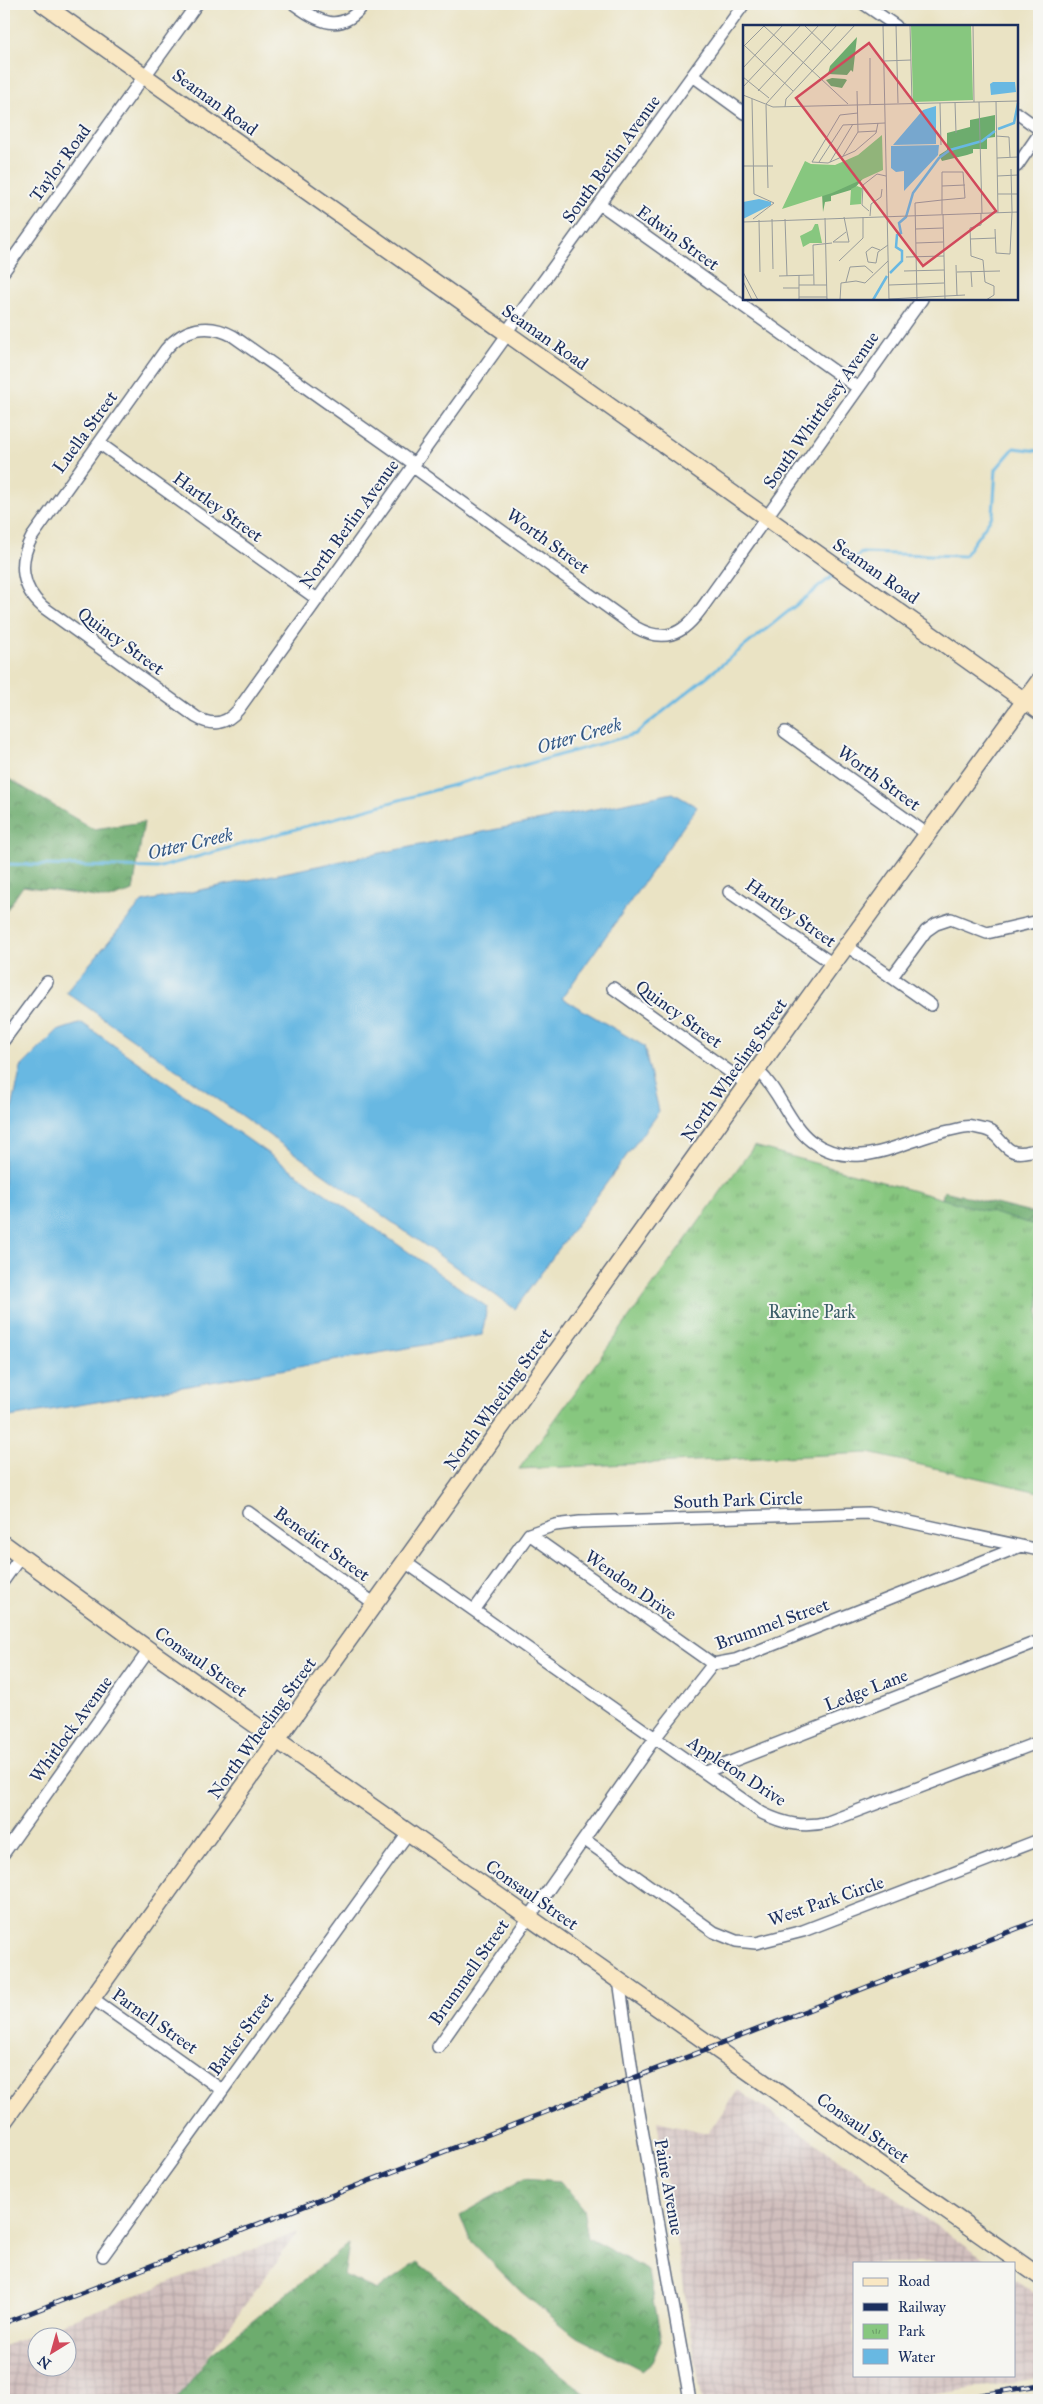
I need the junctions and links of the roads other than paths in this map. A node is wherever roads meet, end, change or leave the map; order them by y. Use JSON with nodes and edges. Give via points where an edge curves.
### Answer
{"nodes":[{"id":1,"x":43,"y":4,"type":"edge"},
{"id":2,"x":196,"y":4,"type":"edge"},
{"id":3,"x":294,"y":4,"type":"edge"},
{"id":4,"x":364,"y":4,"type":"edge"},
{"id":5,"x":744,"y":4,"type":"edge"},
{"id":6,"x":864,"y":4,"type":"edge"},
{"id":7,"x":895,"y":25,"type":"edge"},
{"id":8,"x":144,"y":76,"type":"junction"},
{"id":9,"x":693,"y":76,"type":"junction"},
{"id":10,"x":743,"y":112,"type":"edge"},
{"id":11,"x":1018,"y":114,"type":"edge"},
{"id":12,"x":1039,"y":129,"type":"edge"},
{"id":13,"x":1039,"y":134,"type":"edge"},
{"id":14,"x":1018,"y":165,"type":"edge"},
{"id":15,"x":600,"y":204,"type":"junction"},
{"id":16,"x":4,"y":271,"type":"edge"},
{"id":17,"x":921,"y":300,"type":"edge"},
{"id":18,"x":197,"y":329,"type":"joint"},
{"id":19,"x":506,"y":334,"type":"junction"},
{"id":20,"x":858,"y":388,"type":"junction"},
{"id":21,"x":99,"y":443,"type":"junction"},
{"id":22,"x":413,"y":465,"type":"junction"},
{"id":23,"x":766,"y":518,"type":"junction"},
{"id":24,"x":23,"y":572,"type":"joint"},
{"id":25,"x":317,"y":599,"type":"junction"},
{"id":26,"x":666,"y":636,"type":"joint"},
{"id":27,"x":1039,"y":681,"type":"edge"},
{"id":28,"x":1025,"y":701,"type":"junction"},
{"id":29,"x":1039,"y":711,"type":"edge"},
{"id":30,"x":213,"y":724,"type":"joint"},
{"id":31,"x":785,"y":732,"type":"dead end"},
{"id":32,"x":927,"y":834,"type":"junction"},
{"id":33,"x":729,"y":892,"type":"dead end"},
{"id":34,"x":1039,"y":921,"type":"edge"},
{"id":35,"x":847,"y":946,"type":"junction"},
{"id":36,"x":833,"y":964,"type":"junction"},
{"id":37,"x":892,"y":977,"type":"junction"},
{"id":38,"x":47,"y":982,"type":"dead end"},
{"id":39,"x":613,"y":988,"type":"dead end"},
{"id":40,"x":931,"y":1005,"type":"dead end"},
{"id":41,"x":4,"y":1040,"type":"edge"},
{"id":42,"x":758,"y":1071,"type":"junction"},
{"id":43,"x":748,"y":1085,"type":"junction"},
{"id":44,"x":1039,"y":1148,"type":"edge"},
{"id":45,"x":248,"y":1512,"type":"dead end"},
{"id":46,"x":529,"y":1534,"type":"junction"},
{"id":47,"x":4,"y":1544,"type":"edge"},
{"id":48,"x":1021,"y":1546,"type":"junction"},
{"id":49,"x":1039,"y":1550,"type":"edge"},
{"id":50,"x":21,"y":1556,"type":"junction"},
{"id":51,"x":406,"y":1562,"type":"junction"},
{"id":52,"x":4,"y":1580,"type":"edge"},
{"id":53,"x":375,"y":1604,"type":"junction"},
{"id":54,"x":475,"y":1609,"type":"junction"},
{"id":55,"x":1039,"y":1641,"type":"edge"},
{"id":56,"x":149,"y":1650,"type":"junction"},
{"id":57,"x":713,"y":1664,"type":"junction"},
{"id":58,"x":655,"y":1738,"type":"junction"},
{"id":59,"x":278,"y":1740,"type":"junction"},
{"id":60,"x":1039,"y":1742,"type":"edge"},
{"id":61,"x":705,"y":1772,"type":"junction"},
{"id":62,"x":409,"y":1832,"type":"junction"},
{"id":63,"x":585,"y":1840,"type":"junction"},
{"id":64,"x":1039,"y":1840,"type":"edge"},
{"id":65,"x":4,"y":1853,"type":"edge"},
{"id":66,"x":530,"y":1917,"type":"junction"},
{"id":67,"x":618,"y":1980,"type":"junction"},
{"id":68,"x":92,"y":1998,"type":"junction"},
{"id":69,"x":438,"y":2047,"type":"dead end"},
{"id":70,"x":222,"y":2090,"type":"junction"},
{"id":71,"x":4,"y":2121,"type":"edge"},
{"id":72,"x":103,"y":2256,"type":"dead end"},
{"id":73,"x":1039,"y":2276,"type":"edge"},
{"id":74,"x":690,"y":2400,"type":"edge"}],
"edges":[{"from":1,"to":8,"type":"street","name":"Seaman Road"},
{"from":2,"to":8,"type":"street","name":"Taylor Road"},
{"from":3,"to":4,"type":"street","via":[[312,17],[333,23],[353,16]]},
{"from":5,"to":9,"type":"street","name":"South Berlin Avenue"},
{"from":6,"to":7,"type":"street"},
{"from":8,"to":16,"type":"street","name":"Taylor Road"},
{"from":8,"to":19,"type":"street","name":"Seaman Road"},
{"from":9,"to":10,"type":"street"},
{"from":9,"to":15,"type":"street","name":"South Berlin Avenue"},
{"from":11,"to":12,"type":"street"},
{"from":13,"to":14,"type":"street"},
{"from":15,"to":19,"type":"street","name":"South Berlin Avenue"},
{"from":15,"to":20,"type":"street","name":"Edwin Street"},
{"from":17,"to":20,"type":"street","name":"South Whittlesey Avenue"},
{"from":18,"to":21,"type":"street","name":"Luella Street","via":[[185,333],[170,345]]},
{"from":18,"to":22,"type":"street","name":"Worth Street","via":[[219,330],[233,336]]},
{"from":19,"to":22,"type":"street","name":"North Berlin Avenue"},
{"from":19,"to":23,"type":"street","name":"Seaman Road"},
{"from":20,"to":23,"type":"street","name":"South Whittlesey Avenue"},
{"from":21,"to":24,"type":"street","name":"Luella Street","via":[[32,537],[24,553]]},
{"from":21,"to":25,"type":"street","name":"Hartley Street"},
{"from":22,"to":25,"type":"street","name":"North Berlin Avenue"},
{"from":22,"to":26,"type":"street","name":"Worth Street","via":[[635,627],[649,634]]},
{"from":23,"to":26,"type":"street","name":"South Whittlesey Avenue","via":[[696,616],[684,628]]},
{"from":23,"to":28,"type":"street","name":"Seaman Road"},
{"from":24,"to":30,"type":"street","name":"Quincy Street","via":[[30,592],[43,607],[196,717]]},
{"from":25,"to":30,"type":"street","name":"North Berlin Avenue","via":[[235,714]]},
{"from":27,"to":28,"type":"street","name":"North Wheeling Street"},
{"from":28,"to":29,"type":"street","name":"Seaman Road"},
{"from":28,"to":32,"type":"street","name":"North Wheeling Street"},
{"from":31,"to":32,"type":"street","name":"Worth Street"},
{"from":32,"to":35,"type":"street","name":"North Wheeling Street"},
{"from":33,"to":36,"type":"street","name":"Hartley Street"},
{"from":34,"to":37,"type":"street","via":[[988,933],[950,919],[936,924],[926,931]]},
{"from":35,"to":36,"type":"street","name":"North Wheeling Street"},
{"from":35,"to":37,"type":"street"},
{"from":36,"to":42,"type":"street","name":"North Wheeling Street"},
{"from":37,"to":40,"type":"street"},
{"from":38,"to":41,"type":"street"},
{"from":39,"to":43,"type":"street","name":"Quincy Street"},
{"from":42,"to":43,"type":"street","name":"North Wheeling Street"},
{"from":42,"to":44,"type":"street","via":[[773,1086],[796,1124],[811,1140],[828,1149],[852,1155],[880,1154],[936,1133],[970,1126],[991,1132],[1008,1150],[1021,1153]]},
{"from":43,"to":51,"type":"street","name":"North Wheeling Street"},
{"from":45,"to":53,"type":"street","name":"Benedict Street"},
{"from":46,"to":48,"type":"street","name":"South Park Circle","via":[[555,1525],[580,1522],[868,1513]]},
{"from":46,"to":54,"type":"street"},
{"from":46,"to":57,"type":"street","name":"Wendon Drive"},
{"from":47,"to":50,"type":"street","name":"Consaul Street"},
{"from":48,"to":49,"type":"street","name":"South Park Circle"},
{"from":48,"to":57,"type":"street","name":"Brummel Street","via":[[735,1660]]},
{"from":50,"to":52,"type":"street"},
{"from":50,"to":56,"type":"street","name":"Consaul Street"},
{"from":51,"to":53,"type":"street","name":"North Wheeling Street"},
{"from":51,"to":54,"type":"street","name":"Appleton Drive"},
{"from":53,"to":59,"type":"street","name":"North Wheeling Street"},
{"from":54,"to":58,"type":"street","name":"Appleton Drive"},
{"from":55,"to":61,"type":"street","name":"Ledge Lane"},
{"from":56,"to":59,"type":"street","name":"Consaul Street"},
{"from":56,"to":65,"type":"street","name":"Whitlock Avenue"},
{"from":57,"to":58,"type":"street","name":"Brummel Street"},
{"from":58,"to":61,"type":"street","name":"Appleton Drive"},
{"from":58,"to":63,"type":"street","name":"Brummel Street"},
{"from":59,"to":62,"type":"street","name":"Consaul Street"},
{"from":59,"to":68,"type":"street","name":"North Wheeling Street"},
{"from":60,"to":61,"type":"street","name":"Appleton Drive","via":[[813,1826],[792,1824],[769,1816]]},
{"from":62,"to":66,"type":"street","name":"Consaul Street"},
{"from":62,"to":70,"type":"street","name":"Barker Street"},
{"from":63,"to":64,"type":"street","name":"West Park Circle","via":[[714,1932],[736,1941],[756,1943],[804,1931]]},
{"from":63,"to":66,"type":"street","name":"Brummel Street"},
{"from":66,"to":67,"type":"street","name":"Consaul Street"},
{"from":66,"to":69,"type":"street","name":"Brummell Street"},
{"from":67,"to":73,"type":"street","name":"Consaul Street"},
{"from":67,"to":74,"type":"street","name":"Paine Avenue"},
{"from":68,"to":70,"type":"street","name":"Parnell Street"},
{"from":68,"to":71,"type":"street","name":"North Wheeling Street"},
{"from":70,"to":72,"type":"street","name":"Barker Street"}]}
